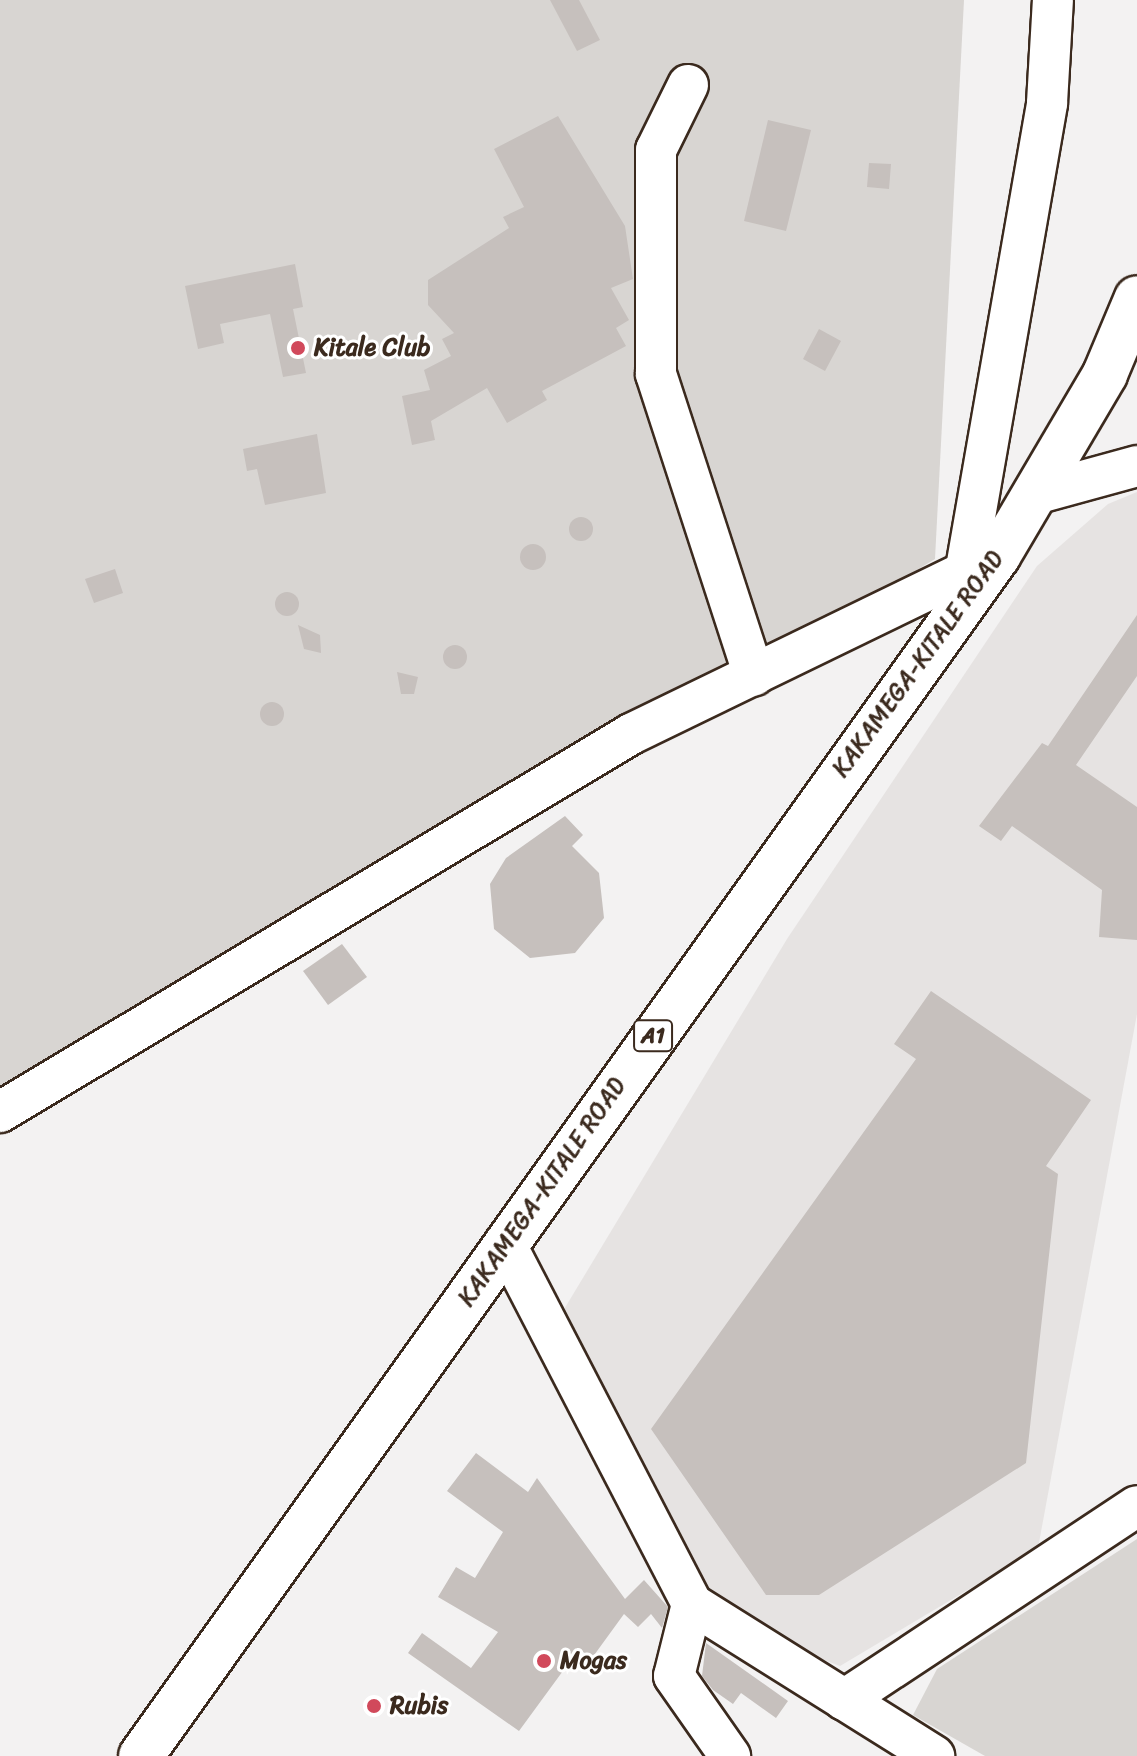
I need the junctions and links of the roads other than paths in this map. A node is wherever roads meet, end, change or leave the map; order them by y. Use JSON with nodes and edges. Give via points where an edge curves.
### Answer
{"nodes":[{"id":1,"x":1053,"y":0,"type":"edge"},
{"id":2,"x":688,"y":85,"type":"dead end"},
{"id":3,"x":1137,"y":298,"type":"edge"},
{"id":4,"x":1137,"y":466,"type":"edge"},
{"id":5,"x":1039,"y":493,"type":"junction"},
{"id":6,"x":981,"y":565,"type":"junction"},
{"id":7,"x":754,"y":675,"type":"junction"},
{"id":8,"x":0,"y":1112,"type":"edge"},
{"id":9,"x":505,"y":1243,"type":"junction"},
{"id":10,"x":1137,"y":1506,"type":"edge"},
{"id":11,"x":692,"y":1604,"type":"junction"},
{"id":12,"x":844,"y":1700,"type":"junction"},
{"id":13,"x":141,"y":1756,"type":"edge"},
{"id":14,"x":730,"y":1756,"type":"edge"},
{"id":15,"x":934,"y":1756,"type":"edge"}],
"edges":[{"from":1,"to":6,"type":"street","via":[[1047,103]]},
{"from":2,"to":7,"type":"street","via":[[656,150],[656,374]]},
{"from":3,"to":5,"type":"highway","name":"KAKAMEGA-KITALE ROAD","number":"A1"},
{"from":4,"to":5,"type":"street"},
{"from":5,"to":6,"type":"highway","name":"KAKAMEGA-KITALE ROAD","number":"A1"},
{"from":6,"to":7,"type":"street"},
{"from":6,"to":9,"type":"highway","name":"KAKAMEGA-KITALE ROAD","number":"A1"},
{"from":7,"to":8,"type":"street","via":[[631,734]]},
{"from":9,"to":11,"type":"street"},
{"from":9,"to":13,"type":"highway","name":"KAKAMEGA-KITALE ROAD","number":"A1"},
{"from":10,"to":12,"type":"street"},
{"from":11,"to":12,"type":"street"},
{"from":11,"to":14,"type":"street","via":[[674,1676]]},
{"from":12,"to":15,"type":"street"}]}
